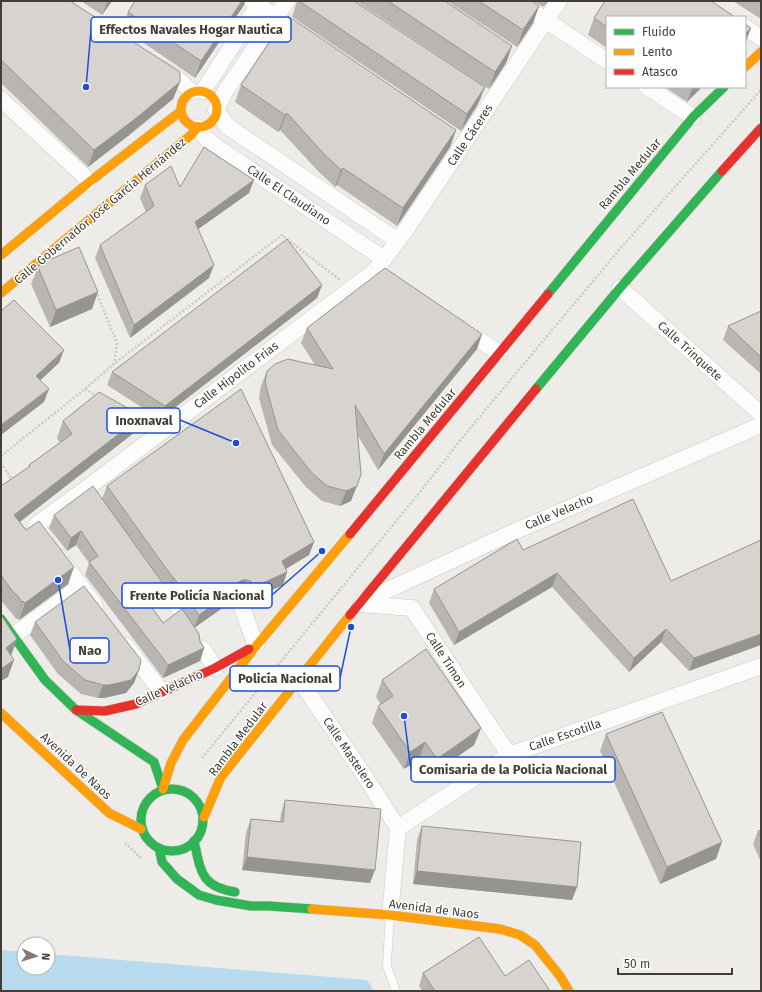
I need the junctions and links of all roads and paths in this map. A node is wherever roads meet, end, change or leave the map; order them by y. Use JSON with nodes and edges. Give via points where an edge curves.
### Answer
{"nodes":[{"id":1,"x":287,"y":1,"type":"edge"},
{"id":2,"x":517,"y":1,"type":"edge"},
{"id":3,"x":559,"y":1,"type":"edge"},
{"id":4,"x":257,"y":2,"type":"edge"},
{"id":5,"x":276,"y":17,"type":"junction"},
{"id":6,"x":546,"y":21,"type":"junction"},
{"id":7,"x":746,"y":28,"type":"edge"},
{"id":8,"x":297,"y":32,"type":"edge"},
{"id":9,"x":761,"y":38,"type":"edge"},
{"id":10,"x":761,"y":52,"type":"edge"},
{"id":11,"x":606,"y":60,"type":"edge"},
{"id":12,"x":152,"y":62,"type":"edge"},
{"id":13,"x":746,"y":66,"type":"edge"},
{"id":14,"x":648,"y":88,"type":"edge"},
{"id":15,"x":723,"y":88,"type":"edge"},
{"id":16,"x":761,"y":90,"type":"edge"},
{"id":17,"x":198,"y":92,"type":"junction"},
{"id":18,"x":1,"y":99,"type":"edge"},
{"id":19,"x":216,"y":110,"type":"junction"},
{"id":20,"x":181,"y":111,"type":"junction"},
{"id":21,"x":692,"y":117,"type":"junction"},
{"id":22,"x":198,"y":127,"type":"junction"},
{"id":23,"x":761,"y":128,"type":"edge"},
{"id":24,"x":88,"y":183,"type":"junction"},
{"id":25,"x":398,"y":241,"type":"junction"},
{"id":26,"x":1,"y":255,"type":"edge"},
{"id":27,"x":383,"y":268,"type":"junction"},
{"id":28,"x":94,"y":284,"type":"edge"},
{"id":29,"x":352,"y":288,"type":"junction"},
{"id":30,"x":620,"y":288,"type":"junction"},
{"id":31,"x":1,"y":293,"type":"edge"},
{"id":32,"x":448,"y":319,"type":"edge"},
{"id":33,"x":499,"y":353,"type":"junction"},
{"id":34,"x":114,"y":364,"type":"junction"},
{"id":35,"x":85,"y":389,"type":"junction"},
{"id":36,"x":99,"y":397,"type":"edge"},
{"id":37,"x":761,"y":414,"type":"edge"},
{"id":38,"x":133,"y":417,"type":"edge"},
{"id":39,"x":761,"y":425,"type":"edge"},
{"id":40,"x":160,"y":433,"type":"junction"},
{"id":41,"x":1,"y":456,"type":"edge"},
{"id":42,"x":1,"y":463,"type":"edge"},
{"id":43,"x":14,"y":483,"type":"edge"},
{"id":44,"x":152,"y":578,"type":"edge"},
{"id":45,"x":81,"y":586,"type":"junction"},
{"id":46,"x":240,"y":602,"type":"dead end"},
{"id":47,"x":359,"y":604,"type":"junction"},
{"id":48,"x":105,"y":618,"type":"edge"},
{"id":49,"x":1,"y":619,"type":"edge"},
{"id":50,"x":189,"y":629,"type":"edge"},
{"id":51,"x":13,"y":636,"type":"junction"},
{"id":52,"x":119,"y":636,"type":"edge"},
{"id":53,"x":201,"y":646,"type":"edge"},
{"id":54,"x":256,"y":646,"type":"junction"},
{"id":55,"x":761,"y":666,"type":"edge"},
{"id":56,"x":215,"y":668,"type":"junction"},
{"id":57,"x":299,"y":679,"type":"junction"},
{"id":58,"x":162,"y":692,"type":"junction"},
{"id":59,"x":76,"y":710,"type":"junction"},
{"id":60,"x":1,"y":713,"type":"edge"},
{"id":61,"x":509,"y":755,"type":"junction"},
{"id":62,"x":202,"y":758,"type":"dead end"},
{"id":63,"x":163,"y":789,"type":"junction"},
{"id":64,"x":204,"y":817,"type":"junction"},
{"id":65,"x":398,"y":828,"type":"junction"},
{"id":66,"x":141,"y":829,"type":"junction"},
{"id":67,"x":122,"y":840,"type":"dead end"},
{"id":68,"x":194,"y":842,"type":"junction"},
{"id":69,"x":159,"y":848,"type":"junction"},
{"id":70,"x":145,"y":862,"type":"dead end"},
{"id":71,"x":244,"y":894,"type":"dead end"},
{"id":72,"x":258,"y":899,"type":"dead end"},
{"id":73,"x":269,"y":906,"type":"junction"},
{"id":74,"x":390,"y":915,"type":"junction"},
{"id":75,"x":396,"y":991,"type":"edge"},
{"id":76,"x":569,"y":991,"type":"edge"}],
"edges":[{"from":1,"to":5,"type":"street"},
{"from":2,"to":6,"type":"street"},
{"from":3,"to":6,"type":"street","name":"Calle Cáceres"},
{"from":4,"to":5,"type":"street"},
{"from":4,"to":17,"type":"street"},
{"from":5,"to":8,"type":"street"},
{"from":5,"to":19,"type":"street","via":[[223,95]]},
{"from":6,"to":11,"type":"street"},
{"from":6,"to":25,"type":"street","name":"Calle Cáceres","via":[[513,56],[457,139]]},
{"from":7,"to":9,"type":"street"},
{"from":10,"to":13,"type":"main road"},
{"from":12,"to":17,"type":"street"},
{"from":14,"to":21,"type":"street"},
{"from":15,"to":21,"type":"main road","name":"Rambla Medular"},
{"from":16,"to":62,"type":"path","via":[[619,250],[462,438]]},
{"from":17,"to":19,"type":"main road","via":[[211,96]]},
{"from":17,"to":20,"type":"main road","via":[[187,95],[181,105]]},
{"from":18,"to":24,"type":"street","via":[[84,176]]},
{"from":19,"to":22,"type":"main road","via":[[212,120]]},
{"from":19,"to":25,"type":"street","name":"Calle El Claudiano","via":[[227,126]]},
{"from":20,"to":22,"type":"main road","via":[[187,122]]},
{"from":20,"to":24,"type":"main road","name":"Calle Gobernador José García Hernández"},
{"from":21,"to":33,"type":"main road","name":"Rambla Medular"},
{"from":22,"to":27,"type":"street","name":"Calle El Claudiano","via":[[215,146]]},
{"from":22,"to":31,"type":"main road","name":"Calle Gobernador José García Hernández"},
{"from":23,"to":30,"type":"main road","name":"Rambla Medular"},
{"from":24,"to":26,"type":"main road","name":"Calle Gobernador José García Hernández"},
{"from":25,"to":27,"type":"street","name":"Calle Cáceres"},
{"from":27,"to":29,"type":"street","name":"Calle Hipolito Frias"},
{"from":28,"to":34,"type":"path","via":[[117,343]]},
{"from":29,"to":34,"type":"path","via":[[282,235]]},
{"from":29,"to":40,"type":"street","name":"Calle Hipolito Frias"},
{"from":30,"to":37,"type":"street","name":"Calle Trinquete"},
{"from":30,"to":47,"type":"main road","name":"Rambla Medular"},
{"from":32,"to":33,"type":"street"},
{"from":33,"to":54,"type":"main road","name":"Rambla Medular"},
{"from":34,"to":35,"type":"path"},
{"from":35,"to":36,"type":"path"},
{"from":35,"to":41,"type":"path"},
{"from":38,"to":40,"type":"path"},
{"from":39,"to":47,"type":"street","name":"Calle Velacho","via":[[510,534]]},
{"from":40,"to":45,"type":"street","name":"Calle Hipolito Frias","via":[[89,491],[36,526]]},
{"from":42,"to":43,"type":"path"},
{"from":44,"to":50,"type":"lane"},
{"from":45,"to":48,"type":"street"},
{"from":45,"to":51,"type":"street"},
{"from":46,"to":54,"type":"street"},
{"from":47,"to":57,"type":"main road","name":"Rambla Medular"},
{"from":47,"to":61,"type":"street","name":"Calle Timon","via":[[412,608]]},
{"from":49,"to":51,"type":"main road"},
{"from":51,"to":59,"type":"main road","via":[[45,680]]},
{"from":52,"to":58,"type":"street"},
{"from":53,"to":56,"type":"street"},
{"from":54,"to":56,"type":"main road","name":"Calle Velacho"},
{"from":54,"to":63,"type":"main road","name":"Rambla Medular","via":[[184,740],[171,763]]},
{"from":55,"to":61,"type":"street","name":"Calle Escotilla"},
{"from":56,"to":58,"type":"main road","name":"Calle Velacho"},
{"from":57,"to":64,"type":"main road","name":"Rambla Medular","via":[[221,777]]},
{"from":57,"to":65,"type":"street","name":"Calle Mastelero"},
{"from":58,"to":59,"type":"main road","name":"Calle Velacho","via":[[136,704],[105,712]]},
{"from":59,"to":63,"type":"main road","via":[[154,762]]},
{"from":60,"to":66,"type":"main road","name":"Avenida De Naos","via":[[109,813]]},
{"from":61,"to":65,"type":"street","name":"Calle Escotilla"},
{"from":63,"to":64,"type":"main road","via":[[174,788],[191,795]]},
{"from":63,"to":66,"type":"main road","via":[[152,794],[145,802],[141,813]]},
{"from":64,"to":68,"type":"main road","via":[[202,830]]},
{"from":65,"to":74,"type":"street"},
{"from":66,"to":69,"type":"main road","via":[[146,839]]},
{"from":67,"to":70,"type":"path"},
{"from":68,"to":69,"type":"main road","via":[[179,851],[170,852]]},
{"from":68,"to":71,"type":"main road","via":[[198,862],[209,883],[229,892]]},
{"from":69,"to":73,"type":"main road","name":"Avenida de Naos","via":[[162,862],[177,879],[199,895],[251,906]]},
{"from":72,"to":73,"type":"main road","name":"Avenida de Naos"},
{"from":73,"to":74,"type":"main road","name":"Avenida de Naos"},
{"from":74,"to":75,"type":"lane","via":[[388,966]]},
{"from":74,"to":76,"type":"main road","name":"Avenida de Naos","via":[[500,929],[520,935],[535,945]]}]}
